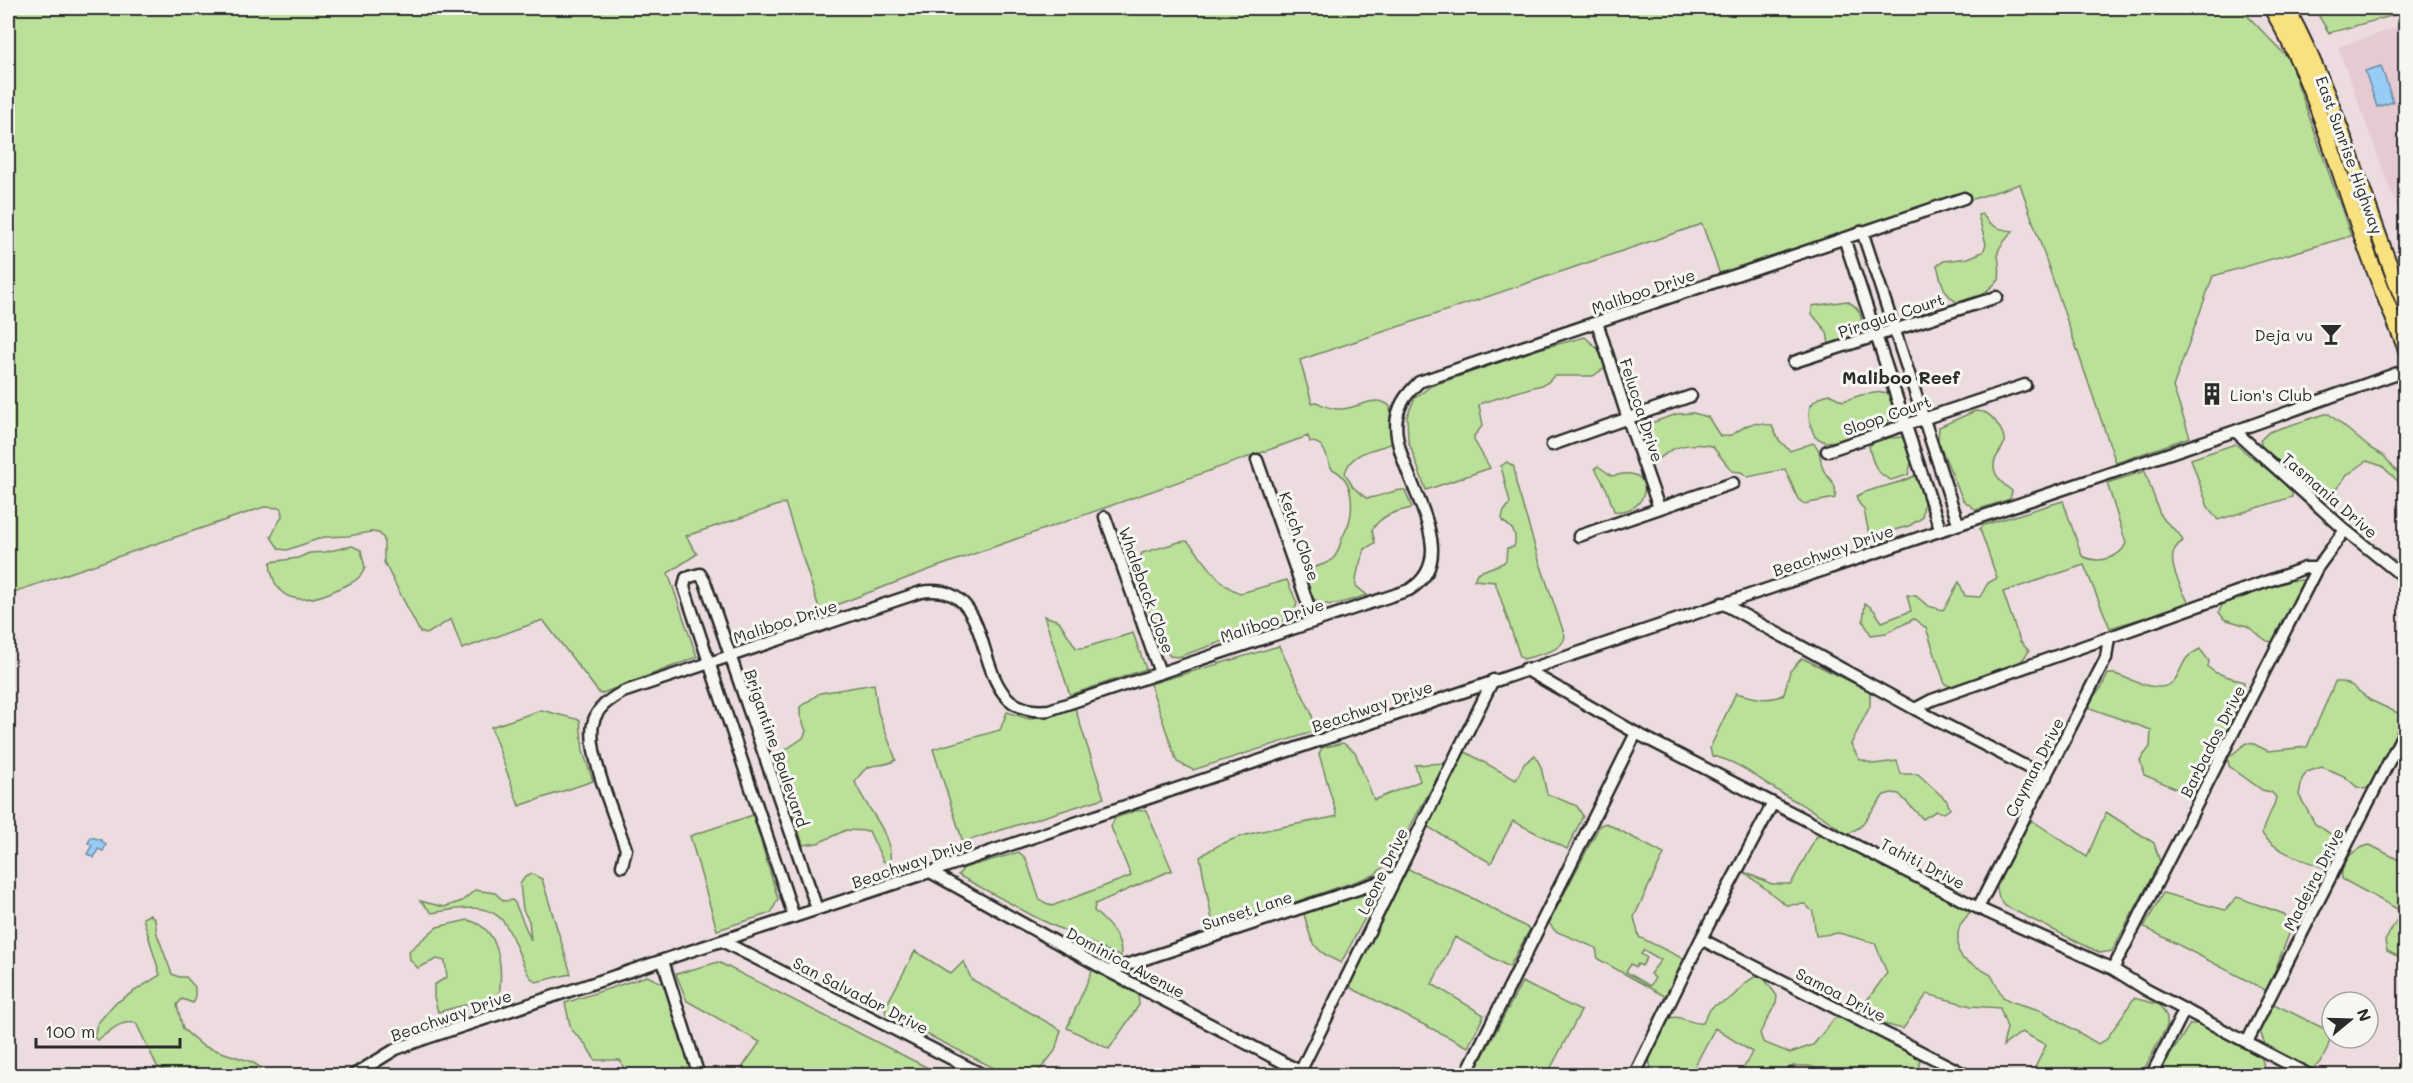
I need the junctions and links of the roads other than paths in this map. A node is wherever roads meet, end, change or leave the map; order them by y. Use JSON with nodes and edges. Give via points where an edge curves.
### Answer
{"nodes":[{"id":1,"x":2271,"y":8,"type":"edge"},
{"id":2,"x":2287,"y":8,"type":"edge"},
{"id":3,"x":1964,"y":198,"type":"dead end"},
{"id":4,"x":1862,"y":231,"type":"junction"},
{"id":5,"x":1844,"y":238,"type":"junction"},
{"id":6,"x":1997,"y":297,"type":"dead end"},
{"id":7,"x":2406,"y":308,"type":"edge"},
{"id":8,"x":1597,"y":322,"type":"junction"},
{"id":9,"x":1894,"y":330,"type":"junction"},
{"id":10,"x":1876,"y":336,"type":"junction"},
{"id":11,"x":2406,"y":350,"type":"edge"},
{"id":12,"x":1794,"y":362,"type":"dead end"},
{"id":13,"x":2406,"y":370,"type":"edge"},
{"id":14,"x":2025,"y":385,"type":"dead end"},
{"id":15,"x":1691,"y":396,"type":"dead end"},
{"id":16,"x":1924,"y":418,"type":"junction"},
{"id":17,"x":1628,"y":419,"type":"junction"},
{"id":18,"x":1906,"y":424,"type":"junction"},
{"id":19,"x":2235,"y":431,"type":"junction"},
{"id":20,"x":1552,"y":445,"type":"dead end"},
{"id":21,"x":1827,"y":451,"type":"dead end"},
{"id":22,"x":1257,"y":460,"type":"dead end"},
{"id":23,"x":1733,"y":483,"type":"dead end"},
{"id":24,"x":1659,"y":508,"type":"junction"},
{"id":25,"x":1105,"y":518,"type":"dead end"},
{"id":26,"x":1958,"y":523,"type":"junction"},
{"id":27,"x":1940,"y":529,"type":"junction"},
{"id":28,"x":2345,"y":530,"type":"junction"},
{"id":29,"x":1579,"y":536,"type":"dead end"},
{"id":30,"x":2317,"y":568,"type":"junction"},
{"id":31,"x":2406,"y":579,"type":"edge"},
{"id":32,"x":1722,"y":603,"type":"junction"},
{"id":33,"x":1314,"y":621,"type":"junction"},
{"id":34,"x":2109,"y":637,"type":"junction"},
{"id":35,"x":730,"y":655,"type":"junction"},
{"id":36,"x":709,"y":663,"type":"junction"},
{"id":37,"x":1525,"y":669,"type":"junction"},
{"id":38,"x":1160,"y":673,"type":"junction"},
{"id":39,"x":1494,"y":681,"type":"junction"},
{"id":40,"x":1914,"y":709,"type":"junction"},
{"id":41,"x":2406,"y":728,"type":"edge"},
{"id":42,"x":1636,"y":733,"type":"junction"},
{"id":43,"x":2046,"y":777,"type":"junction"},
{"id":44,"x":1773,"y":803,"type":"junction"},
{"id":45,"x":622,"y":866,"type":"dead end"},
{"id":46,"x":930,"y":872,"type":"junction"},
{"id":47,"x":1395,"y":877,"type":"junction"},
{"id":48,"x":1978,"y":908,"type":"junction"},
{"id":49,"x":817,"y":909,"type":"junction"},
{"id":50,"x":794,"y":917,"type":"junction"},
{"id":51,"x":1701,"y":939,"type":"junction"},
{"id":52,"x":722,"y":941,"type":"junction"},
{"id":53,"x":663,"y":961,"type":"junction"},
{"id":54,"x":2113,"y":969,"type":"junction"},
{"id":55,"x":1108,"y":971,"type":"junction"},
{"id":56,"x":2185,"y":1009,"type":"junction"},
{"id":57,"x":2247,"y":1042,"type":"junction"},
{"id":58,"x":2406,"y":1065,"type":"edge"},
{"id":59,"x":1302,"y":1074,"type":"edge"},
{"id":60,"x":352,"y":1076,"type":"edge"},
{"id":61,"x":699,"y":1076,"type":"edge"},
{"id":62,"x":985,"y":1076,"type":"edge"},
{"id":63,"x":1466,"y":1076,"type":"edge"},
{"id":64,"x":1635,"y":1076,"type":"edge"},
{"id":65,"x":1968,"y":1076,"type":"edge"},
{"id":66,"x":2151,"y":1076,"type":"edge"},
{"id":67,"x":2311,"y":1076,"type":"edge"},
{"id":68,"x":2400,"y":1076,"type":"edge"}],
"edges":[{"from":1,"to":11,"type":"main road","name":"East Sunrise Highway","via":[[2291,42]]},
{"from":2,"to":7,"type":"main road","name":"East Sunrise Highway","via":[[2341,127]]},
{"from":3,"to":4,"type":"street","name":"Maliboo Drive"},
{"from":4,"to":5,"type":"street","name":"Maliboo Drive"},
{"from":4,"to":9,"type":"street"},
{"from":5,"to":8,"type":"street","name":"Maliboo Drive"},
{"from":5,"to":10,"type":"street"},
{"from":6,"to":9,"type":"street","name":"Piragua Court"},
{"from":8,"to":17,"type":"street","name":"Felucca Drive"},
{"from":8,"to":33,"type":"street","name":"Maliboo Drive","via":[[1419,382],[1404,398],[1396,418],[1400,445],[1430,532],[1433,558],[1429,572],[1409,590]]},
{"from":9,"to":10,"type":"street","name":"Piragua Court"},
{"from":9,"to":16,"type":"street"},
{"from":10,"to":12,"type":"street","name":"Piragua Court"},
{"from":10,"to":18,"type":"street"},
{"from":13,"to":19,"type":"street","name":"Beachway Drive"},
{"from":14,"to":16,"type":"street","name":"Sloop Court"},
{"from":15,"to":17,"type":"street"},
{"from":16,"to":18,"type":"street","name":"Sloop Court"},
{"from":16,"to":26,"type":"street"},
{"from":17,"to":20,"type":"street"},
{"from":17,"to":24,"type":"street","name":"Felucca Drive"},
{"from":18,"to":21,"type":"street","name":"Sloop Court"},
{"from":18,"to":27,"type":"street"},
{"from":19,"to":26,"type":"street","name":"Beachway Drive"},
{"from":19,"to":28,"type":"street","name":"Tasmania Drive"},
{"from":22,"to":33,"type":"street","name":"Ketch Close"},
{"from":23,"to":24,"type":"street"},
{"from":24,"to":29,"type":"street"},
{"from":25,"to":38,"type":"street","name":"Whaleback Close"},
{"from":26,"to":27,"type":"street","name":"Beachway Drive"},
{"from":27,"to":32,"type":"street","name":"Beachway Drive"},
{"from":28,"to":30,"type":"street","name":"Barbados Drive"},
{"from":28,"to":31,"type":"street","name":"Tasmania Drive"},
{"from":30,"to":34,"type":"street","via":[[2305,568]]},
{"from":30,"to":54,"type":"street","name":"Barbados Drive"},
{"from":32,"to":37,"type":"street","name":"Beachway Drive"},
{"from":32,"to":40,"type":"street"},
{"from":33,"to":38,"type":"street","name":"Maliboo Drive"},
{"from":34,"to":40,"type":"street"},
{"from":34,"to":43,"type":"street","name":"Cayman Drive","via":[[2106,658]]},
{"from":35,"to":36,"type":"street","name":"Maliboo Drive"},
{"from":35,"to":36,"type":"street","name":"Brigantine Boulevard","via":[[705,582],[699,574],[686,578],[684,587]]},
{"from":35,"to":38,"type":"street","name":"Maliboo Drive","via":[[938,589],[963,601],[975,621],[996,684],[1004,696],[1027,710],[1049,710]]},
{"from":35,"to":49,"type":"street","name":"Brigantine Boulevard"},
{"from":36,"to":45,"type":"street","name":"Maliboo Drive","via":[[623,692],[597,713],[592,725],[593,750],[626,849]]},
{"from":36,"to":50,"type":"street","name":"Brigantine Boulevard"},
{"from":37,"to":39,"type":"street","name":"Beachway Drive"},
{"from":37,"to":42,"type":"street","name":"Tahiti Drive"},
{"from":39,"to":46,"type":"street","name":"Beachway Drive"},
{"from":39,"to":47,"type":"street","name":"Leone Drive"},
{"from":40,"to":43,"type":"street"},
{"from":41,"to":57,"type":"street","name":"Madeira Drive"},
{"from":42,"to":44,"type":"street","name":"Tahiti Drive"},
{"from":42,"to":63,"type":"street"},
{"from":43,"to":48,"type":"street","name":"Cayman Drive"},
{"from":44,"to":48,"type":"street","name":"Tahiti Drive"},
{"from":44,"to":51,"type":"street"},
{"from":46,"to":49,"type":"street","name":"Beachway Drive"},
{"from":46,"to":55,"type":"street","name":"Dominica Avenue"},
{"from":47,"to":55,"type":"street","name":"Sunset Lane"},
{"from":47,"to":59,"type":"street","name":"Leone Drive"},
{"from":48,"to":54,"type":"street","name":"Tahiti Drive"},
{"from":49,"to":50,"type":"street","name":"Beachway Drive"},
{"from":50,"to":52,"type":"street","name":"Beachway Drive"},
{"from":51,"to":64,"type":"street"},
{"from":51,"to":65,"type":"street","name":"Samoa Drive"},
{"from":52,"to":53,"type":"street","name":"Beachway Drive"},
{"from":52,"to":62,"type":"street","name":"San Salvador Drive"},
{"from":53,"to":60,"type":"street","name":"Beachway Drive","via":[[396,1049]]},
{"from":53,"to":61,"type":"street"},
{"from":54,"to":56,"type":"street","name":"Tahiti Drive"},
{"from":55,"to":59,"type":"street","name":"Dominica Avenue"},
{"from":56,"to":57,"type":"street","name":"Tahiti Drive"},
{"from":56,"to":66,"type":"street"},
{"from":57,"to":67,"type":"street","name":"Tahiti Drive"},
{"from":58,"to":68,"type":"street"}]}
